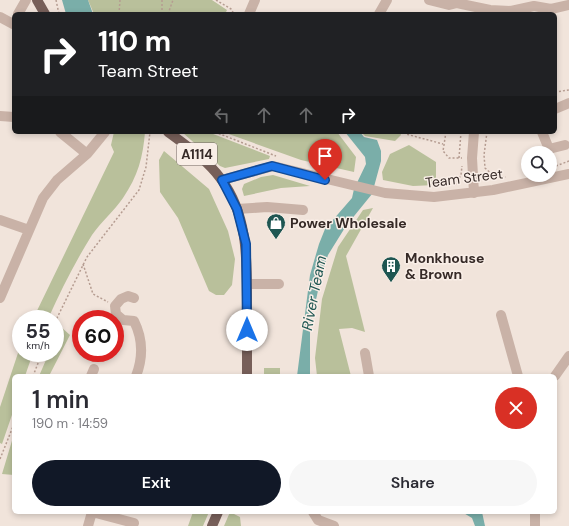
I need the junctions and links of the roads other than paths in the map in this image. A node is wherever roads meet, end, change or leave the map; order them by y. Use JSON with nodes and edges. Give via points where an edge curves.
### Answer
{"nodes":[{"id":1,"x":26,"y":0,"type":"edge"},
{"id":2,"x":37,"y":0,"type":"edge"},
{"id":3,"x":255,"y":0,"type":"edge"},
{"id":4,"x":387,"y":0,"type":"edge"},
{"id":5,"x":429,"y":0,"type":"edge"},
{"id":6,"x":569,"y":5,"type":"edge"},
{"id":7,"x":490,"y":8,"type":"edge"},
{"id":8,"x":19,"y":12,"type":"edge"},
{"id":9,"x":44,"y":12,"type":"edge"},
{"id":10,"x":250,"y":12,"type":"edge"},
{"id":11,"x":380,"y":12,"type":"edge"},
{"id":12,"x":0,"y":17,"type":"edge"},
{"id":13,"x":12,"y":23,"type":"edge"},
{"id":14,"x":569,"y":103,"type":"edge"},
{"id":15,"x":557,"y":108,"type":"edge"},
{"id":16,"x":0,"y":116,"type":"edge"},
{"id":17,"x":12,"y":117,"type":"edge"},
{"id":18,"x":62,"y":134,"type":"edge"},
{"id":19,"x":103,"y":134,"type":"edge"},
{"id":20,"x":171,"y":134,"type":"edge"},
{"id":21,"x":474,"y":134,"type":"edge"},
{"id":22,"x":543,"y":134,"type":"edge"},
{"id":23,"x":565,"y":145,"type":"dead end"},
{"id":24,"x":87,"y":154,"type":"junction"},
{"id":25,"x":569,"y":174,"type":"edge"},
{"id":26,"x":222,"y":180,"type":"junction"},
{"id":27,"x":474,"y":193,"type":"junction"},
{"id":28,"x":237,"y":209,"type":"junction"},
{"id":29,"x":302,"y":210,"type":"dead end"},
{"id":30,"x":0,"y":220,"type":"edge"},
{"id":31,"x":29,"y":230,"type":"junction"},
{"id":32,"x":247,"y":284,"type":"junction"},
{"id":33,"x":279,"y":284,"type":"dead end"},
{"id":34,"x":0,"y":298,"type":"edge"},
{"id":35,"x":134,"y":298,"type":"dead end"},
{"id":36,"x":501,"y":315,"type":"dead end"},
{"id":37,"x":365,"y":353,"type":"dead end"},
{"id":38,"x":569,"y":356,"type":"edge"},
{"id":39,"x":137,"y":374,"type":"edge"},
{"id":40,"x":247,"y":374,"type":"edge"},
{"id":41,"x":369,"y":374,"type":"edge"},
{"id":42,"x":517,"y":374,"type":"edge"},
{"id":43,"x":556,"y":374,"type":"edge"},
{"id":44,"x":91,"y":514,"type":"edge"},
{"id":45,"x":100,"y":514,"type":"edge"},
{"id":46,"x":217,"y":514,"type":"edge"},
{"id":47,"x":315,"y":514,"type":"edge"},
{"id":48,"x":535,"y":514,"type":"edge"},
{"id":49,"x":134,"y":523,"type":"dead end"},
{"id":50,"x":88,"y":526,"type":"edge"},
{"id":51,"x":212,"y":526,"type":"edge"},
{"id":52,"x":334,"y":526,"type":"edge"},
{"id":53,"x":535,"y":526,"type":"edge"}],
"edges":[{"from":1,"to":8,"type":"street"},
{"from":2,"to":9,"type":"main road"},
{"from":3,"to":10,"type":"street"},
{"from":4,"to":11,"type":"street"},
{"from":5,"to":7,"type":"street"},
{"from":6,"to":7,"type":"street","via":[[551,9],[534,6],[511,11]]},
{"from":12,"to":13,"type":"street"},
{"from":14,"to":15,"type":"street"},
{"from":16,"to":17,"type":"street"},
{"from":18,"to":24,"type":"street"},
{"from":19,"to":24,"type":"street"},
{"from":20,"to":26,"type":"main road","number":"A1114","via":[[203,159]]},
{"from":21,"to":27,"type":"street"},
{"from":22,"to":23,"type":"street","via":[[548,149]]},
{"from":24,"to":31,"type":"street","via":[[50,187]]},
{"from":25,"to":27,"type":"street","name":"Team Street"},
{"from":26,"to":27,"type":"street","name":"Team Street","via":[[272,166],[385,193],[422,198]]},
{"from":26,"to":28,"type":"main road","number":"A1114"},
{"from":28,"to":29,"type":"street","via":[[267,207]]},
{"from":28,"to":32,"type":"main road","number":"A1114","via":[[246,244]]},
{"from":30,"to":31,"type":"street"},
{"from":31,"to":34,"type":"street"},
{"from":32,"to":33,"type":"street"},
{"from":32,"to":40,"type":"main road","number":"A1114"},
{"from":35,"to":39,"type":"street","via":[[128,296],[115,306],[116,314],[123,320],[134,321],[140,334],[141,362]]},
{"from":36,"to":42,"type":"street"},
{"from":37,"to":41,"type":"street"},
{"from":38,"to":43,"type":"street"},
{"from":44,"to":50,"type":"street"},
{"from":45,"to":49,"type":"street"},
{"from":46,"to":51,"type":"main road"},
{"from":47,"to":52,"type":"street","via":[[318,520]]},
{"from":48,"to":53,"type":"street"}]}
